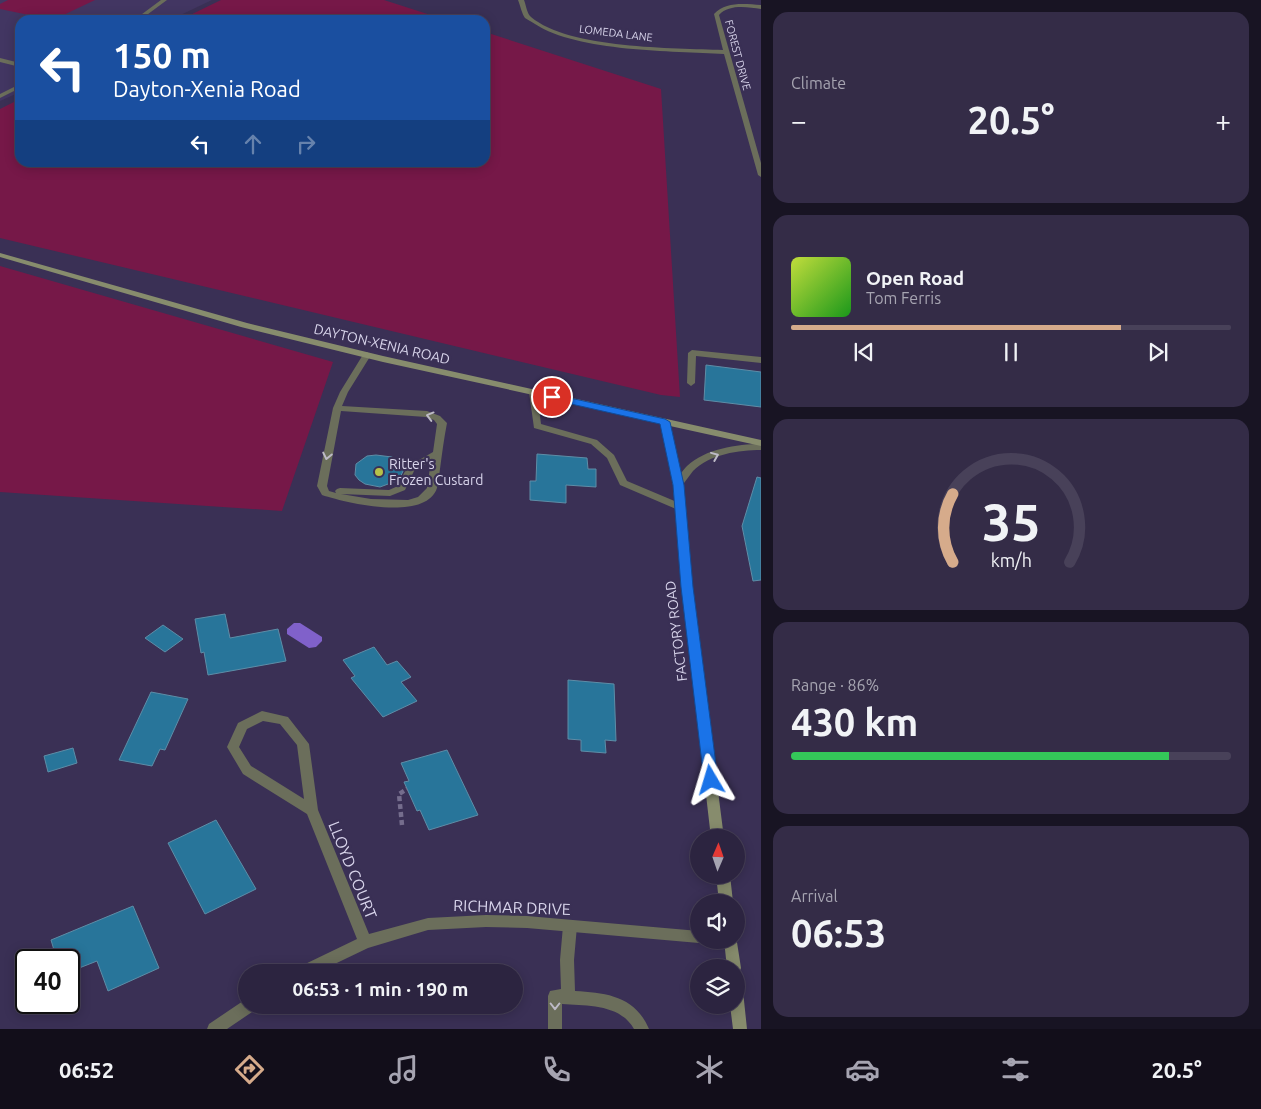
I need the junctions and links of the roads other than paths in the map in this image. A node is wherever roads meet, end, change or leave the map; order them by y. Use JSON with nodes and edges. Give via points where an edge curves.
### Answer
{"nodes":[{"id":1,"x":164,"y":0,"type":"edge"},
{"id":2,"x":521,"y":0,"type":"edge"},
{"id":3,"x":760,"y":7,"type":"edge"},
{"id":4,"x":144,"y":15,"type":"edge"},
{"id":5,"x":726,"y":52,"type":"junction"},
{"id":6,"x":2,"y":61,"type":"edge"},
{"id":7,"x":15,"y":63,"type":"edge"},
{"id":8,"x":15,"y":88,"type":"edge"},
{"id":9,"x":0,"y":96,"type":"edge"},
{"id":10,"x":761,"y":175,"type":"edge"},
{"id":11,"x":0,"y":255,"type":"edge"},
{"id":12,"x":367,"y":355,"type":"junction"},
{"id":13,"x":761,"y":360,"type":"edge"},
{"id":14,"x":691,"y":383,"type":"dead end"},
{"id":15,"x":533,"y":392,"type":"junction"},
{"id":16,"x":337,"y":408,"type":"junction"},
{"id":17,"x":665,"y":422,"type":"junction"},
{"id":18,"x":761,"y":443,"type":"edge"},
{"id":19,"x":761,"y":447,"type":"edge"},
{"id":20,"x":437,"y":454,"type":"junction"},
{"id":21,"x":678,"y":485,"type":"junction"},
{"id":22,"x":322,"y":486,"type":"junction"},
{"id":23,"x":680,"y":507,"type":"junction"},
{"id":24,"x":312,"y":810,"type":"junction"},
{"id":25,"x":717,"y":829,"type":"edge"},
{"id":26,"x":570,"y":926,"type":"junction"},
{"id":27,"x":690,"y":936,"type":"edge"},
{"id":28,"x":365,"y":942,"type":"junction"},
{"id":29,"x":320,"y":964,"type":"edge"},
{"id":30,"x":568,"y":998,"type":"junction"},
{"id":31,"x":238,"y":1013,"type":"edge"},
{"id":32,"x":738,"y":1014,"type":"edge"},
{"id":33,"x":214,"y":1029,"type":"edge"},
{"id":34,"x":555,"y":1029,"type":"edge"},
{"id":35,"x":642,"y":1029,"type":"edge"},
{"id":36,"x":740,"y":1029,"type":"edge"}],
"edges":[{"from":1,"to":4,"type":"street"},
{"from":2,"to":5,"type":"street","name":"LOMEDA LANE","via":[[521,9],[528,18],[565,36],[619,45]]},
{"from":3,"to":5,"type":"street","name":"FOREST DRIVE","via":[[730,7],[717,13]]},
{"from":5,"to":10,"type":"street","name":"FOREST DRIVE"},
{"from":6,"to":7,"type":"street"},
{"from":8,"to":9,"type":"street"},
{"from":11,"to":12,"type":"main road","name":"DAYTON-XENIA ROAD","via":[[244,325]]},
{"from":12,"to":15,"type":"main road","name":"DAYTON-XENIA ROAD"},
{"from":12,"to":16,"type":"street"},
{"from":13,"to":14,"type":"street","via":[[692,353]]},
{"from":15,"to":17,"type":"main road","name":"DAYTON-XENIA ROAD"},
{"from":15,"to":23,"type":"street","via":[[537,426],[594,442],[612,457],[623,483]]},
{"from":20,"to":16,"type":"street","one_way":true,"via":[[442,423],[438,418],[427,414]]},
{"from":16,"to":22,"type":"street","one_way":true},
{"from":17,"to":18,"type":"main road","name":"DAYTON-XENIA ROAD"},
{"from":17,"to":21,"type":"main road","name":"FACTORY ROAD"},
{"from":21,"to":19,"type":"street","one_way":true,"via":[[693,465],[718,453],[746,446]]},
{"from":20,"to":22,"type":"street","via":[[410,469],[402,488],[390,494],[336,491]]},
{"from":20,"to":22,"type":"street","via":[[432,489],[418,502],[400,504],[339,498],[325,493]]},
{"from":21,"to":23,"type":"main road","name":"FACTORY ROAD"},
{"from":23,"to":25,"type":"main road","name":"FACTORY ROAD"},
{"from":24,"to":24,"type":"street","name":"LLOYD COURT","via":[[302,744],[284,720],[262,716],[242,726],[233,747],[247,770]]},
{"from":24,"to":28,"type":"street","name":"LLOYD COURT"},
{"from":26,"to":27,"type":"street","name":"RICHMAR DRIVE"},
{"from":26,"to":28,"type":"street","name":"RICHMAR DRIVE","via":[[486,921],[428,924]]},
{"from":26,"to":30,"type":"street"},
{"from":28,"to":29,"type":"street","name":"RICHMAR DRIVE"},
{"from":30,"to":34,"type":"street","one_way":true,"via":[[555,996]]},
{"from":30,"to":35,"type":"street","via":[[604,1001],[627,1008],[638,1018]]},
{"from":31,"to":33,"type":"street"},
{"from":32,"to":36,"type":"main road"}]}
